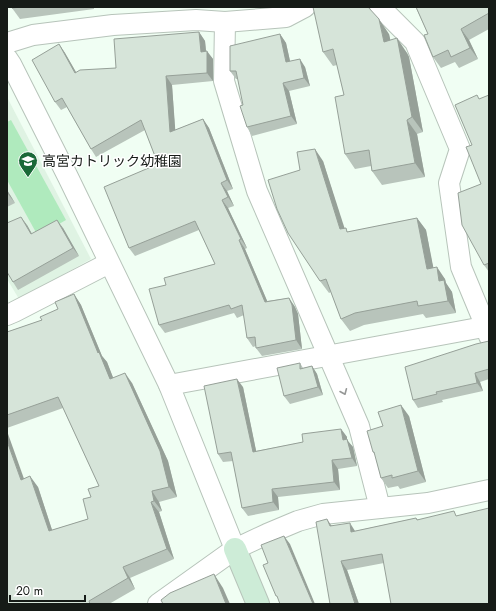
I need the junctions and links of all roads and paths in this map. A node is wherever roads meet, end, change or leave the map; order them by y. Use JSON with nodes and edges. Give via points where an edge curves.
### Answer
{"nodes":[{"id":1,"x":305,"y":7,"type":"edge"},
{"id":2,"x":380,"y":7,"type":"edge"},
{"id":3,"x":225,"y":22,"type":"junction"},
{"id":4,"x":7,"y":43,"type":"edge"},
{"id":5,"x":7,"y":58,"type":"edge"},
{"id":6,"x":109,"y":263,"type":"junction"},
{"id":7,"x":7,"y":315,"type":"edge"},
{"id":8,"x":488,"y":330,"type":"edge"},
{"id":9,"x":329,"y":356,"type":"junction"},
{"id":10,"x":169,"y":385,"type":"junction"},
{"id":11,"x":489,"y":490,"type":"edge"},
{"id":12,"x":380,"y":508,"type":"junction"},
{"id":13,"x":235,"y":550,"type":"junction"},
{"id":14,"x":158,"y":604,"type":"edge"},
{"id":15,"x":258,"y":604,"type":"edge"}],
"edges":[{"from":1,"to":3,"type":"street","via":[[286,17]]},
{"from":2,"to":8,"type":"street","via":[[415,42],[460,149],[449,183],[461,268]]},
{"from":3,"to":4,"type":"street","via":[[196,20],[113,25],[32,35]]},
{"from":3,"to":9,"type":"street","via":[[224,81],[257,191]]},
{"from":5,"to":6,"type":"street","via":[[68,176]]},
{"from":6,"to":7,"type":"street"},
{"from":6,"to":10,"type":"street"},
{"from":8,"to":9,"type":"street"},
{"from":9,"to":10,"type":"street"},
{"from":9,"to":12,"type":"street","one_way":true,"via":[[358,426]]},
{"from":10,"to":13,"type":"street"},
{"from":11,"to":12,"type":"street","via":[[428,503]]},
{"from":12,"to":13,"type":"street","via":[[323,514],[298,521]]},
{"from":13,"to":14,"type":"street"},
{"from":13,"to":15,"type":"street"}]}
